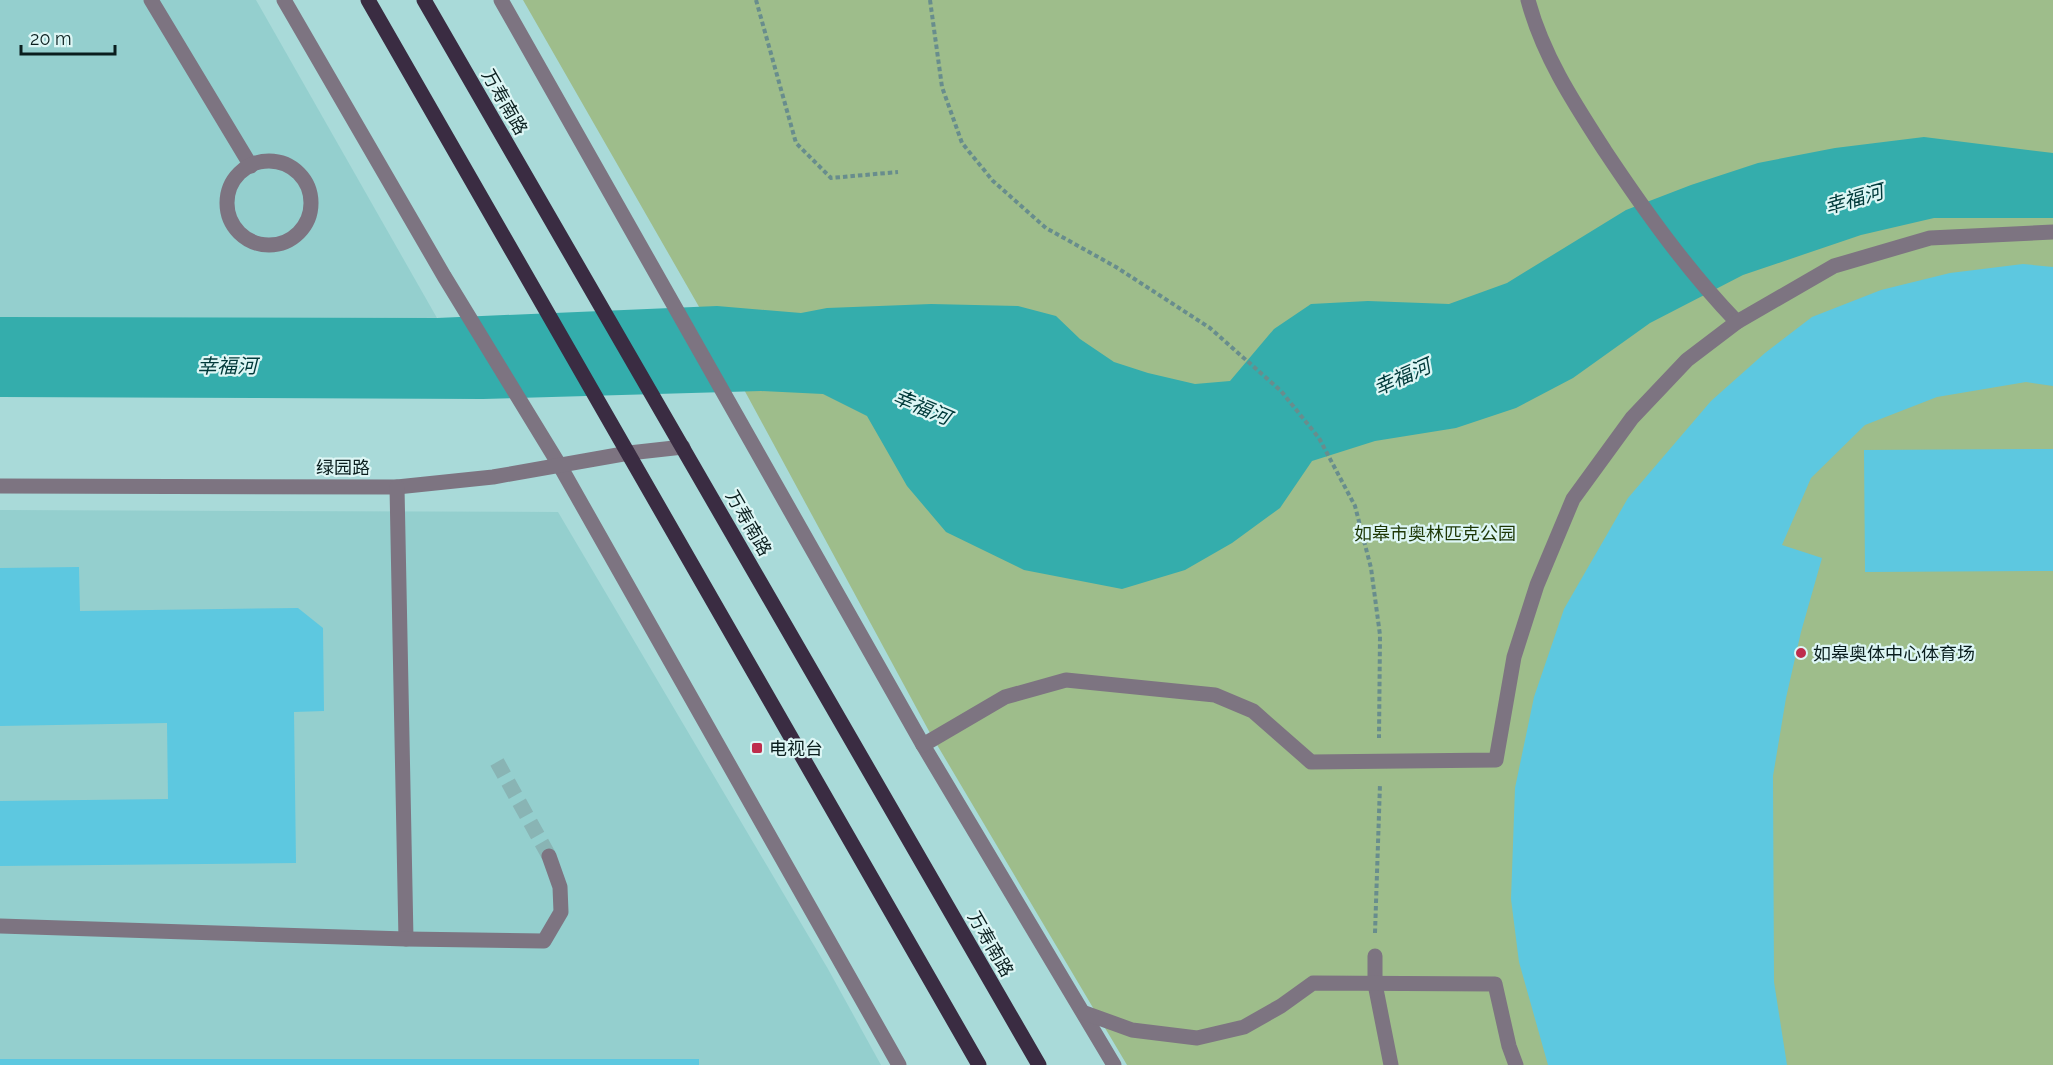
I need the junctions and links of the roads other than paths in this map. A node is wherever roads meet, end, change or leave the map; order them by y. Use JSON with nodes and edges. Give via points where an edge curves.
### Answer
{"nodes":[{"id":1,"x":150,"y":0,"type":"edge"},
{"id":2,"x":284,"y":0,"type":"edge"},
{"id":3,"x":368,"y":0,"type":"edge"},
{"id":4,"x":424,"y":0,"type":"edge"},
{"id":5,"x":501,"y":0,"type":"edge"},
{"id":6,"x":1528,"y":0,"type":"edge"},
{"id":7,"x":251,"y":166,"type":"junction"},
{"id":8,"x":2053,"y":232,"type":"edge"},
{"id":9,"x":1737,"y":322,"type":"junction"},
{"id":10,"x":683,"y":447,"type":"junction"},
{"id":11,"x":629,"y":453,"type":"junction"},
{"id":12,"x":560,"y":466,"type":"junction"},
{"id":13,"x":0,"y":486,"type":"edge"},
{"id":14,"x":397,"y":487,"type":"junction"},
{"id":15,"x":923,"y":745,"type":"junction"},
{"id":16,"x":549,"y":856,"type":"tunnel mouth"},
{"id":17,"x":0,"y":926,"type":"edge"},
{"id":18,"x":406,"y":939,"type":"junction"},
{"id":19,"x":1375,"y":956,"type":"road end"},
{"id":20,"x":1375,"y":984,"type":"junction"},
{"id":21,"x":1085,"y":1013,"type":"junction"},
{"id":22,"x":899,"y":1065,"type":"edge"},
{"id":23,"x":979,"y":1065,"type":"edge"},
{"id":24,"x":1039,"y":1065,"type":"edge"},
{"id":25,"x":1114,"y":1065,"type":"edge"},
{"id":26,"x":1391,"y":1065,"type":"edge"},
{"id":27,"x":1516,"y":1065,"type":"edge"}],
"edges":[{"from":1,"to":7,"type":"street"},
{"from":2,"to":12,"type":"street"},
{"from":3,"to":11,"type":"main road"},
{"from":4,"to":10,"type":"main road","name":"万寿南路"},
{"from":5,"to":15,"type":"street"},
{"from":6,"to":9,"type":"street","via":[[1559,81],[1641,205]]},
{"from":7,"to":7,"type":"street","via":[[264,162],[290,166],[308,186],[311,212],[306,225],[286,242],[258,244],[240,232],[228,214],[231,186]]},
{"from":8,"to":9,"type":"street","via":[[1930,238],[1834,266]]},
{"from":9,"to":15,"type":"street","via":[[1686,360],[1632,418],[1573,499],[1537,585],[1514,657],[1496,760],[1311,762],[1253,711],[1215,694],[1066,680],[1005,697]]},
{"from":10,"to":11,"type":"street","name":"绿园路"},
{"from":10,"to":24,"type":"main road","name":"万寿南路"},
{"from":11,"to":12,"type":"street","name":"绿园路"},
{"from":11,"to":23,"type":"main road"},
{"from":12,"to":14,"type":"street","name":"绿园路"},
{"from":12,"to":22,"type":"street"},
{"from":13,"to":14,"type":"street","name":"绿园路"},
{"from":14,"to":18,"type":"street"},
{"from":15,"to":21,"type":"street"},
{"from":16,"to":18,"type":"street","via":[[560,887],[561,912],[544,940]]},
{"from":17,"to":18,"type":"street"},
{"from":19,"to":20,"type":"street"},
{"from":20,"to":21,"type":"street","via":[[1312,983],[1244,1027],[1197,1038],[1132,1030]]},
{"from":20,"to":26,"type":"street"},
{"from":20,"to":27,"type":"street","via":[[1495,984]]},
{"from":21,"to":25,"type":"street"}]}
